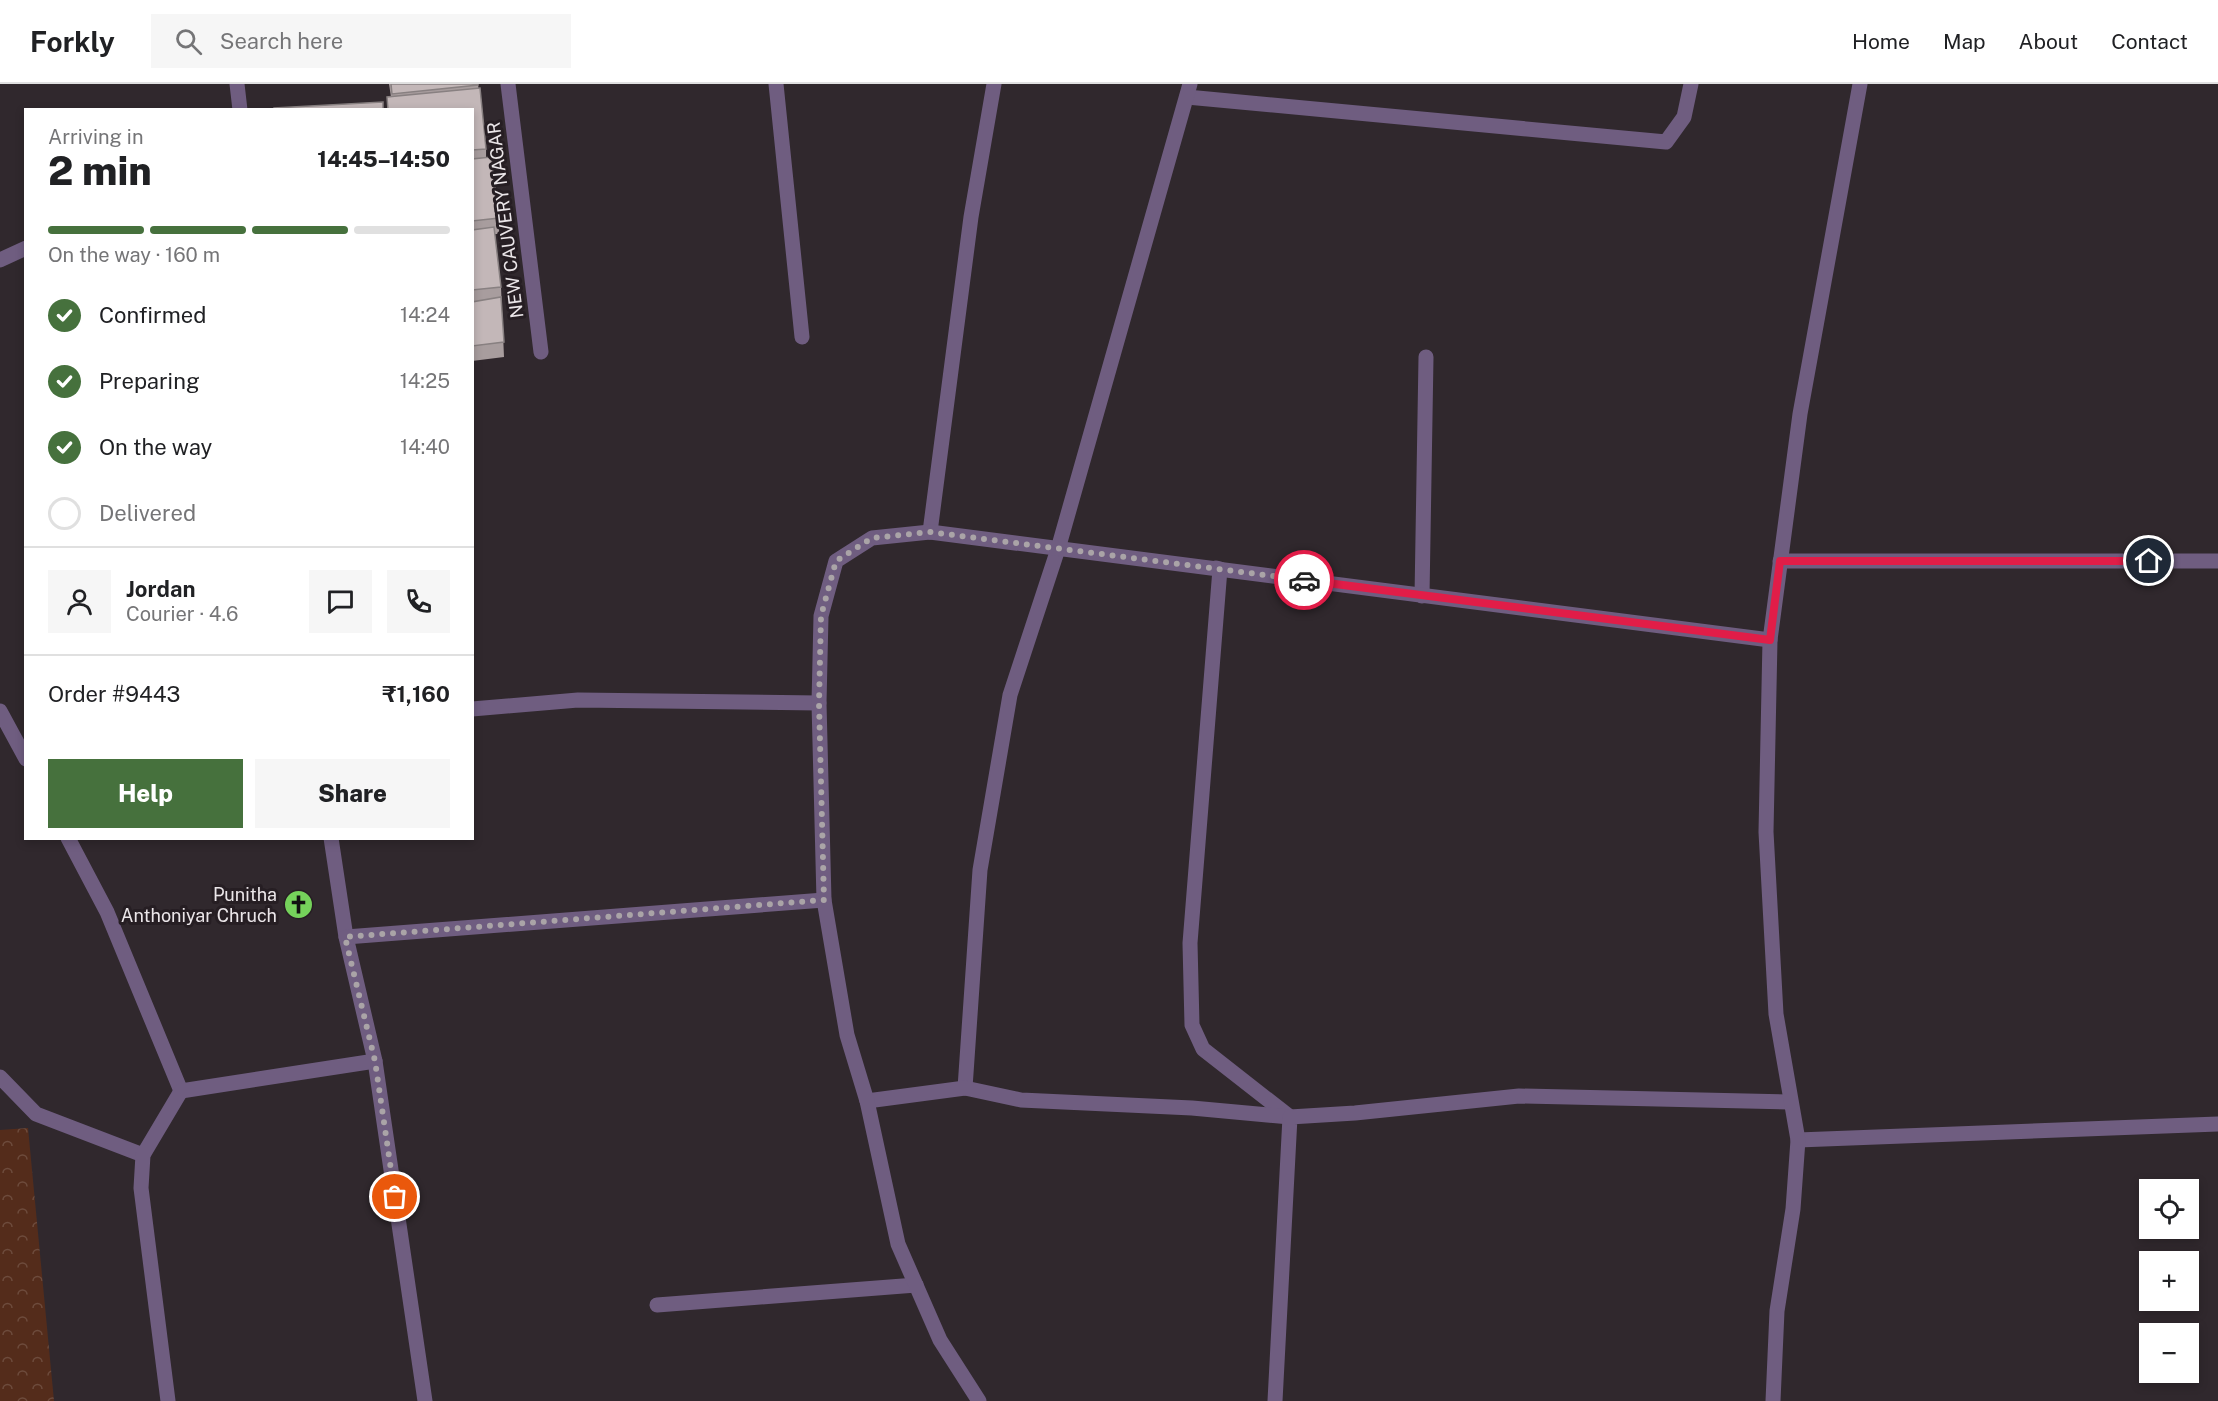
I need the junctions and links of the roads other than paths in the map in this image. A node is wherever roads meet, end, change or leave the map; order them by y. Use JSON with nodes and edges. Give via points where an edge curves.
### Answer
{"nodes":[{"id":1,"x":237,"y":84,"type":"edge"},
{"id":2,"x":508,"y":84,"type":"edge"},
{"id":3,"x":776,"y":84,"type":"edge"},
{"id":4,"x":994,"y":84,"type":"edge"},
{"id":5,"x":1691,"y":84,"type":"edge"},
{"id":6,"x":1860,"y":84,"type":"edge"},
{"id":7,"x":1188,"y":91,"type":"edge"},
{"id":8,"x":240,"y":108,"type":"edge"},
{"id":9,"x":24,"y":249,"type":"edge"},
{"id":10,"x":0,"y":260,"type":"edge"},
{"id":11,"x":802,"y":337,"type":"dead end"},
{"id":12,"x":541,"y":352,"type":"dead end"},
{"id":13,"x":1426,"y":357,"type":"dead end"},
{"id":14,"x":930,"y":532,"type":"junction"},
{"id":15,"x":1059,"y":549,"type":"junction"},
{"id":16,"x":1780,"y":561,"type":"junction"},
{"id":17,"x":2218,"y":561,"type":"edge"},
{"id":18,"x":1218,"y":569,"type":"junction"},
{"id":19,"x":1422,"y":596,"type":"junction"},
{"id":20,"x":1770,"y":640,"type":"junction"},
{"id":21,"x":819,"y":703,"type":"junction"},
{"id":22,"x":474,"y":709,"type":"edge"},
{"id":23,"x":0,"y":711,"type":"edge"},
{"id":24,"x":24,"y":755,"type":"edge"},
{"id":25,"x":69,"y":840,"type":"edge"},
{"id":26,"x":331,"y":840,"type":"edge"},
{"id":27,"x":824,"y":900,"type":"junction"},
{"id":28,"x":345,"y":937,"type":"junction"},
{"id":29,"x":375,"y":1061,"type":"junction"},
{"id":30,"x":0,"y":1077,"type":"edge"},
{"id":31,"x":965,"y":1088,"type":"junction"},
{"id":32,"x":181,"y":1091,"type":"junction"},
{"id":33,"x":867,"y":1101,"type":"junction"},
{"id":34,"x":1790,"y":1102,"type":"junction"},
{"id":35,"x":1290,"y":1117,"type":"junction"},
{"id":36,"x":2218,"y":1124,"type":"edge"},
{"id":37,"x":1798,"y":1140,"type":"junction"},
{"id":38,"x":143,"y":1155,"type":"junction"},
{"id":39,"x":916,"y":1285,"type":"junction"},
{"id":40,"x":657,"y":1305,"type":"dead end"},
{"id":41,"x":168,"y":1401,"type":"edge"},
{"id":42,"x":426,"y":1401,"type":"edge"},
{"id":43,"x":979,"y":1401,"type":"edge"},
{"id":44,"x":1275,"y":1401,"type":"edge"},
{"id":45,"x":1773,"y":1401,"type":"edge"}],
"edges":[{"from":1,"to":8,"type":"street"},
{"from":2,"to":12,"type":"street","name":"NEW CAUVERY NAGAR"},
{"from":3,"to":11,"type":"street"},
{"from":4,"to":14,"type":"street","via":[[971,217]]},
{"from":5,"to":7,"type":"street","via":[[1684,117],[1666,142]]},
{"from":6,"to":16,"type":"street","via":[[1800,414]]},
{"from":7,"to":15,"type":"street"},
{"from":9,"to":10,"type":"street"},
{"from":13,"to":19,"type":"street"},
{"from":14,"to":15,"type":"street"},
{"from":14,"to":21,"type":"street","via":[[872,538],[836,561],[821,616]]},
{"from":15,"to":18,"type":"street"},
{"from":15,"to":31,"type":"street","via":[[1010,695],[982,858]]},
{"from":16,"to":17,"type":"street"},
{"from":16,"to":20,"type":"street"},
{"from":18,"to":19,"type":"street"},
{"from":18,"to":35,"type":"street","via":[[1190,943],[1192,1025],[1203,1049]]},
{"from":19,"to":20,"type":"street"},
{"from":20,"to":34,"type":"street","via":[[1766,831],[1776,1014]]},
{"from":21,"to":22,"type":"street","via":[[578,700]]},
{"from":21,"to":27,"type":"street"},
{"from":23,"to":24,"type":"street"},
{"from":25,"to":32,"type":"street","via":[[107,912]]},
{"from":26,"to":28,"type":"street"},
{"from":27,"to":28,"type":"street"},
{"from":27,"to":33,"type":"street","via":[[847,1035]]},
{"from":28,"to":29,"type":"street"},
{"from":29,"to":32,"type":"street"},
{"from":29,"to":42,"type":"street"},
{"from":30,"to":38,"type":"street","via":[[36,1114]]},
{"from":31,"to":33,"type":"street"},
{"from":31,"to":35,"type":"street","via":[[1021,1100]]},
{"from":32,"to":38,"type":"street"},
{"from":33,"to":39,"type":"street","via":[[897,1244]]},
{"from":34,"to":35,"type":"street","via":[[1519,1096]]},
{"from":34,"to":37,"type":"street"},
{"from":35,"to":44,"type":"street"},
{"from":36,"to":37,"type":"street"},
{"from":37,"to":45,"type":"street","via":[[1793,1209],[1777,1311]]},
{"from":38,"to":41,"type":"street","via":[[141,1188]]},
{"from":39,"to":40,"type":"street"},
{"from":39,"to":43,"type":"street","via":[[940,1340]]}]}
